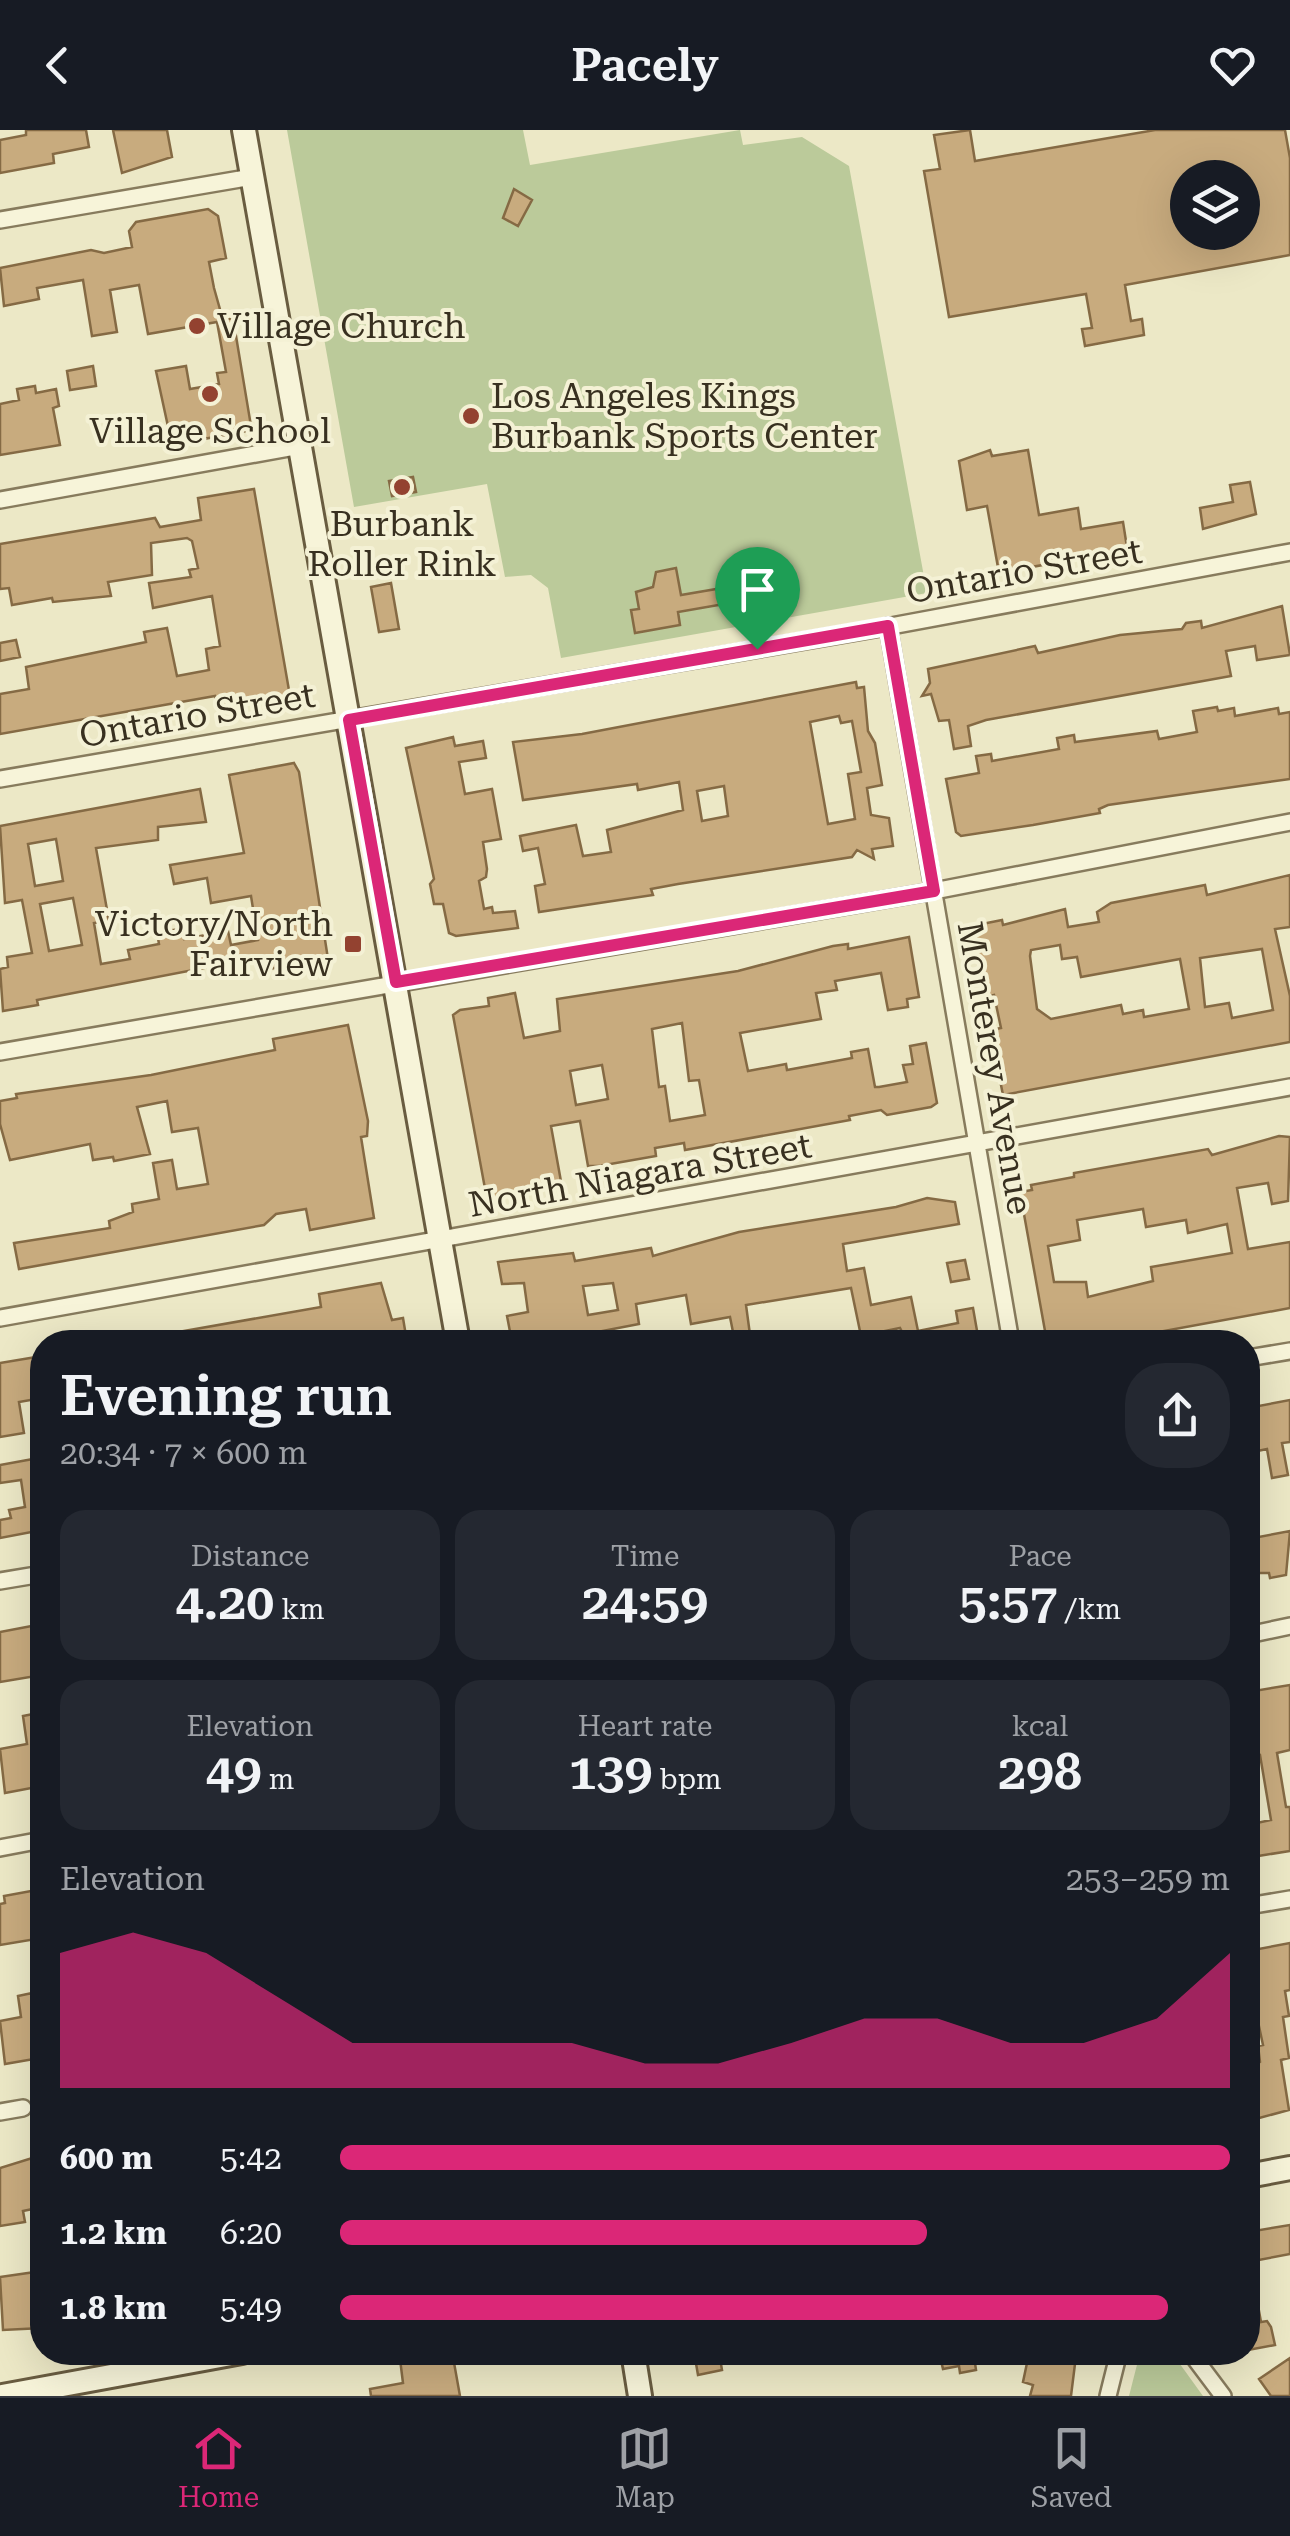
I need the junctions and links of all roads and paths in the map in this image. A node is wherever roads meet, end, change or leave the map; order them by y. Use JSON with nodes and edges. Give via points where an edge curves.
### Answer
{"nodes":[{"id":1,"x":244,"y":130,"type":"edge"},
{"id":2,"x":252,"y":177,"type":"junction"},
{"id":3,"x":0,"y":220,"type":"edge"},
{"id":4,"x":300,"y":446,"type":"junction"},
{"id":5,"x":0,"y":500,"type":"edge"},
{"id":6,"x":1290,"y":552,"type":"edge"},
{"id":7,"x":888,"y":626,"type":"junction"},
{"id":8,"x":349,"y":720,"type":"junction"},
{"id":9,"x":0,"y":779,"type":"edge"},
{"id":10,"x":1290,"y":822,"type":"edge"},
{"id":11,"x":934,"y":891,"type":"junction"},
{"id":12,"x":396,"y":982,"type":"junction"},
{"id":13,"x":0,"y":1052,"type":"edge"},
{"id":14,"x":1290,"y":1087,"type":"edge"},
{"id":15,"x":978,"y":1145,"type":"junction"},
{"id":16,"x":441,"y":1241,"type":"junction"},
{"id":17,"x":0,"y":1318,"type":"edge"},
{"id":18,"x":456,"y":1330,"type":"edge"},
{"id":19,"x":1009,"y":1330,"type":"edge"},
{"id":20,"x":1290,"y":1350,"type":"edge"},
{"id":21,"x":1260,"y":1356,"type":"edge"},
{"id":22,"x":30,"y":1576,"type":"edge"},
{"id":23,"x":0,"y":1582,"type":"edge"},
{"id":24,"x":1290,"y":1626,"type":"edge"},
{"id":25,"x":1260,"y":1632,"type":"edge"},
{"id":26,"x":30,"y":1842,"type":"edge"},
{"id":27,"x":0,"y":1848,"type":"edge"},
{"id":28,"x":1290,"y":1899,"type":"edge"},
{"id":29,"x":1260,"y":1904,"type":"edge"},
{"id":30,"x":23,"y":2108,"type":"dead end"},
{"id":31,"x":0,"y":2112,"type":"edge"},
{"id":32,"x":1290,"y":2168,"type":"edge"},
{"id":33,"x":1260,"y":2174,"type":"edge"},
{"id":34,"x":185,"y":2365,"type":"edge"},
{"id":35,"x":634,"y":2365,"type":"edge"},
{"id":36,"x":1116,"y":2365,"type":"edge"},
{"id":37,"x":1199,"y":2365,"type":"edge"},
{"id":38,"x":81,"y":2389,"type":"edge"},
{"id":39,"x":2,"y":2396,"type":"edge"},
{"id":40,"x":640,"y":2396,"type":"edge"},
{"id":41,"x":1108,"y":2396,"type":"edge"},
{"id":42,"x":1222,"y":2396,"type":"edge"}],
"edges":[{"from":1,"to":2,"type":"main road"},
{"from":2,"to":3,"type":"street"},
{"from":2,"to":4,"type":"main road"},
{"from":4,"to":5,"type":"street"},
{"from":4,"to":8,"type":"main road"},
{"from":6,"to":7,"type":"street","name":"Ontario Street"},
{"from":7,"to":8,"type":"street","name":"Ontario Street"},
{"from":7,"to":11,"type":"street","name":"Monterey Avenue"},
{"from":8,"to":9,"type":"street","name":"Ontario Street"},
{"from":8,"to":12,"type":"main road"},
{"from":10,"to":11,"type":"street"},
{"from":11,"to":12,"type":"street"},
{"from":11,"to":15,"type":"street","name":"Monterey Avenue"},
{"from":12,"to":13,"type":"street"},
{"from":12,"to":16,"type":"main road"},
{"from":14,"to":15,"type":"street","name":"North Niagara Street"},
{"from":15,"to":16,"type":"street","name":"North Niagara Street"},
{"from":15,"to":19,"type":"street","name":"Monterey Avenue"},
{"from":16,"to":17,"type":"street","name":"North Niagara Street"},
{"from":16,"to":18,"type":"main road"},
{"from":20,"to":21,"type":"street"},
{"from":22,"to":23,"type":"street"},
{"from":24,"to":25,"type":"street"},
{"from":26,"to":27,"type":"street"},
{"from":28,"to":29,"type":"street"},
{"from":30,"to":31,"type":"street"},
{"from":32,"to":33,"type":"main road"},
{"from":34,"to":38,"type":"main road"},
{"from":35,"to":40,"type":"main road"},
{"from":36,"to":41,"type":"street"},
{"from":37,"to":42,"type":"street"},
{"from":38,"to":39,"type":"main road"}]}
